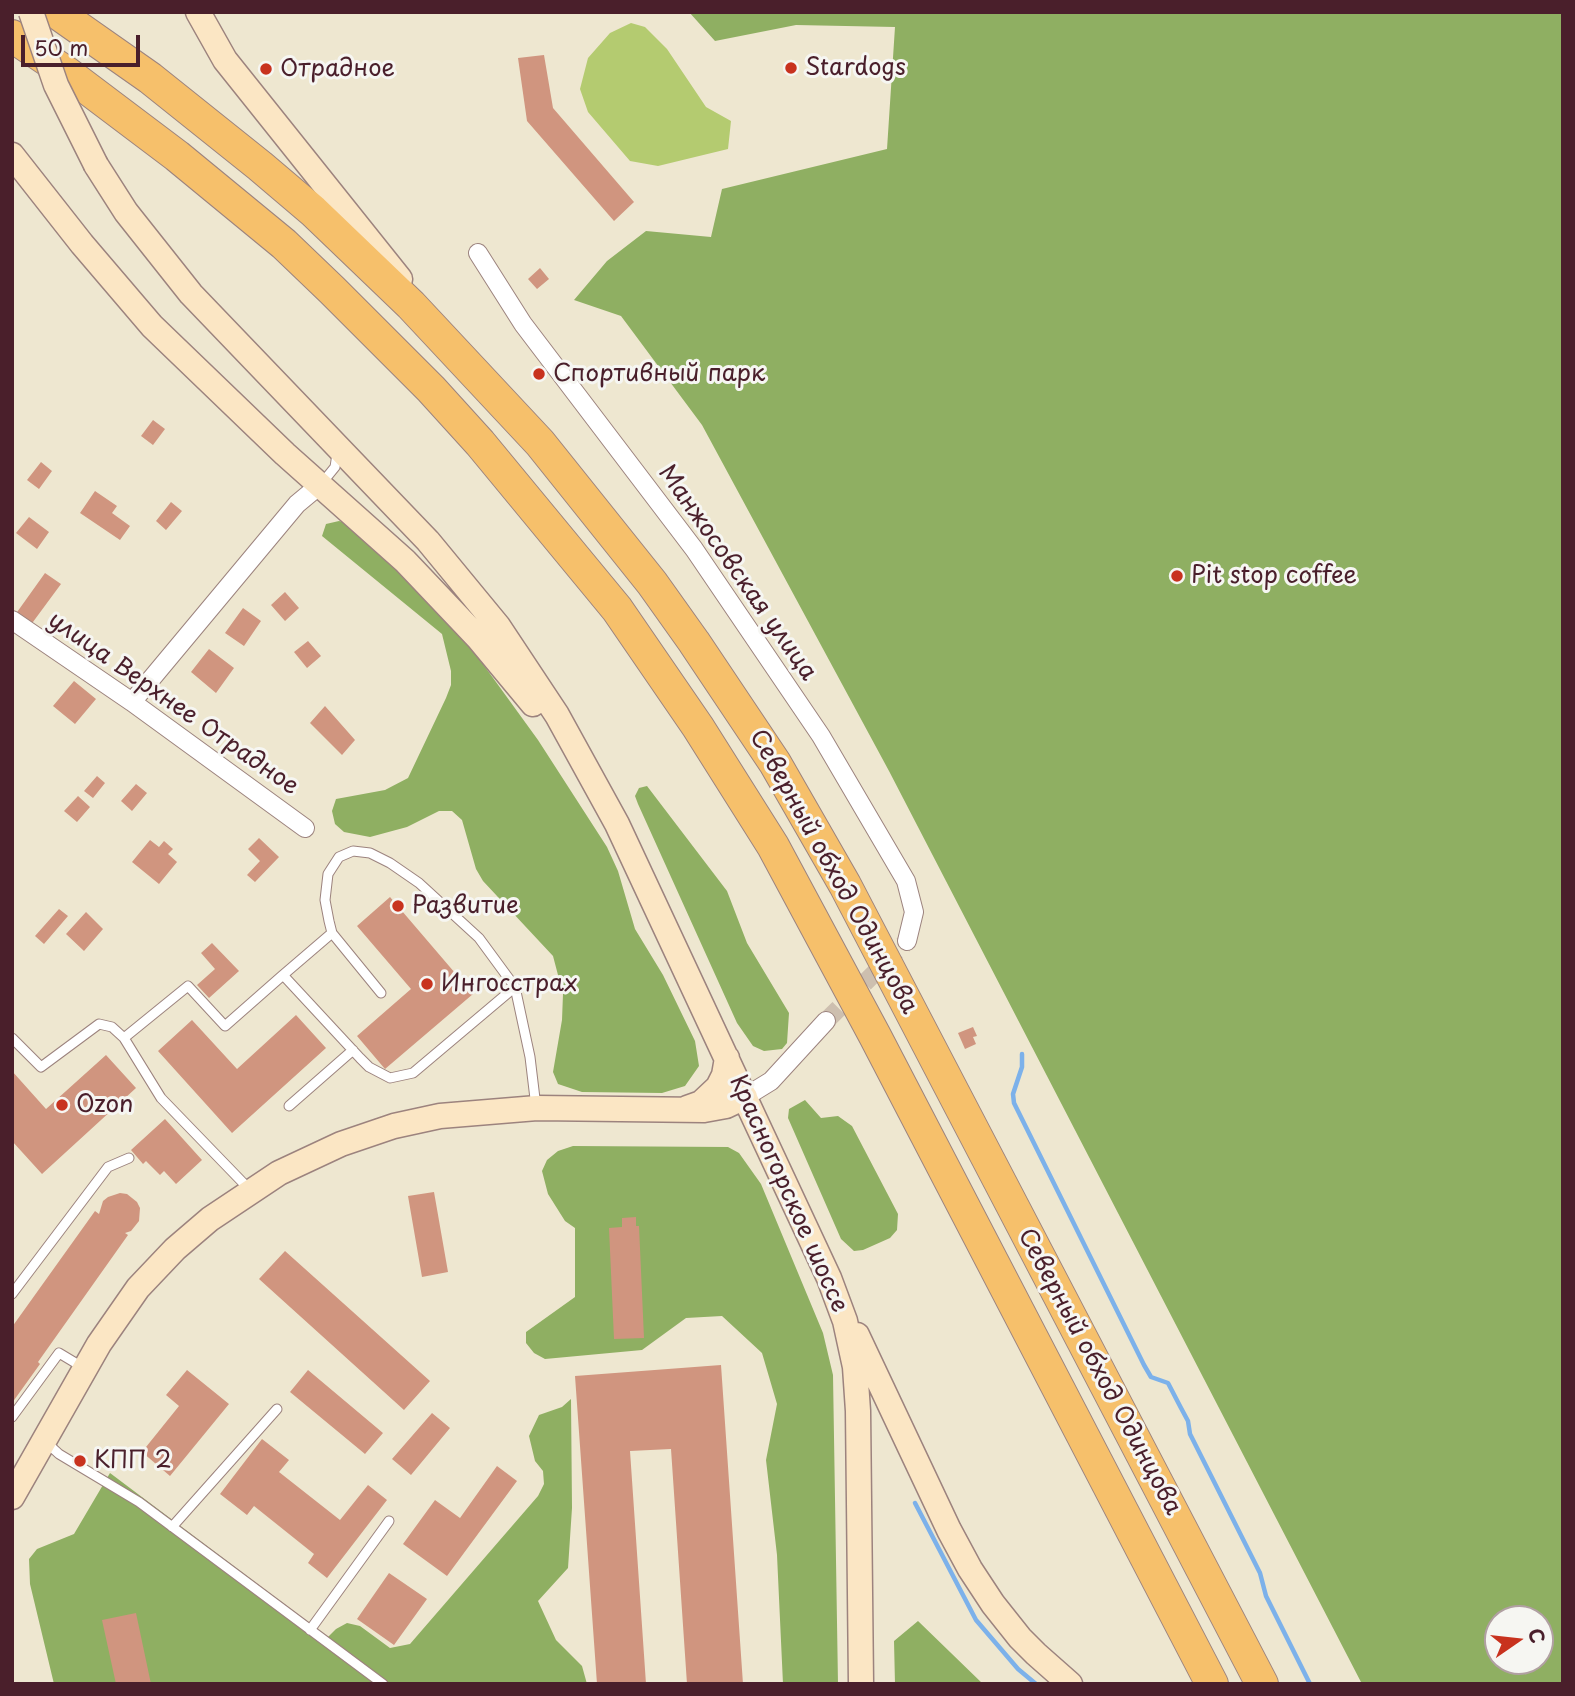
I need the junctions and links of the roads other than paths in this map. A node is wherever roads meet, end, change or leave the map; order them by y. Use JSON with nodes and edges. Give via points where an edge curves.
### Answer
{"nodes":[{"id":1,"x":31,"y":12,"type":"edge"},
{"id":2,"x":56,"y":12,"type":"edge"},
{"id":3,"x":198,"y":12,"type":"edge"},
{"id":4,"x":12,"y":36,"type":"edge"},
{"id":5,"x":12,"y":155,"type":"edge"},
{"id":6,"x":478,"y":253,"type":"dead end"},
{"id":7,"x":463,"y":358,"type":"junction"},
{"id":8,"x":337,"y":445,"type":"junction"},
{"id":9,"x":321,"y":484,"type":"junction"},
{"id":10,"x":12,"y":620,"type":"edge"},
{"id":11,"x":132,"y":702,"type":"junction"},
{"id":12,"x":305,"y":828,"type":"dead end"},
{"id":13,"x":648,"y":889,"type":"junction"},
{"id":14,"x":332,"y":933,"type":"junction"},
{"id":15,"x":907,"y":941,"type":"tunnel mouth"},
{"id":16,"x":283,"y":975,"type":"junction"},
{"id":17,"x":516,"y":987,"type":"junction"},
{"id":18,"x":381,"y":993,"type":"dead end"},
{"id":19,"x":826,"y":1021,"type":"tunnel mouth"},
{"id":20,"x":12,"y":1038,"type":"edge"},
{"id":21,"x":124,"y":1038,"type":"junction"},
{"id":22,"x":353,"y":1050,"type":"junction"},
{"id":23,"x":727,"y":1058,"type":"junction"},
{"id":24,"x":745,"y":1097,"type":"junction"},
{"id":25,"x":289,"y":1106,"type":"dead end"},
{"id":26,"x":537,"y":1108,"type":"junction"},
{"id":27,"x":674,"y":1110,"type":"junction"},
{"id":28,"x":129,"y":1158,"type":"dead end"},
{"id":29,"x":251,"y":1191,"type":"junction"},
{"id":30,"x":829,"y":1278,"type":"junction"},
{"id":31,"x":12,"y":1294,"type":"edge"},
{"id":32,"x":85,"y":1369,"type":"junction"},
{"id":33,"x":277,"y":1409,"type":"dead end"},
{"id":34,"x":12,"y":1417,"type":"edge"},
{"id":35,"x":45,"y":1441,"type":"junction"},
{"id":36,"x":14,"y":1489,"type":"edge"},
{"id":37,"x":389,"y":1521,"type":"dead end"},
{"id":38,"x":172,"y":1527,"type":"junction"},
{"id":39,"x":310,"y":1630,"type":"junction"},
{"id":40,"x":383,"y":1684,"type":"edge"},
{"id":41,"x":860,"y":1684,"type":"edge"},
{"id":42,"x":1070,"y":1684,"type":"edge"},
{"id":43,"x":1212,"y":1684,"type":"edge"},
{"id":44,"x":1262,"y":1684,"type":"edge"}],
"edges":[{"from":1,"to":8,"type":"main road","bridge":true,"via":[[56,85],[96,164],[132,221],[191,294]]},
{"from":2,"to":7,"type":"highway","name":"Северный обход Одинцова","via":[[150,78],[260,166],[363,258]]},
{"from":3,"to":7,"type":"main road","via":[[238,77]]},
{"from":4,"to":43,"type":"highway","name":"Северный обход Одинцова","via":[[95,93],[284,244],[431,389],[617,609],[698,727],[779,858]]},
{"from":5,"to":9,"type":"main road","via":[[152,326],[216,391]]},
{"from":6,"to":15,"type":"street","name":"Манжосовская улица","via":[[523,324],[694,549],[821,737],[906,881],[914,912]]},
{"from":7,"to":44,"type":"highway","name":"Северный обход Одинцова","via":[[540,443],[652,583],[799,803]]},
{"from":8,"to":9,"type":"lane","via":[[335,467]]},
{"from":8,"to":13,"type":"main road","via":[[428,541],[498,626],[577,750]]},
{"from":9,"to":11,"type":"street","via":[[297,504]]},
{"from":9,"to":13,"type":"main road","via":[[405,561],[515,680],[575,766]]},
{"from":10,"to":11,"type":"street","name":"улица Верхнее Отрадное"},
{"from":11,"to":12,"type":"street","name":"улица Верхнее Отрадное"},
{"from":13,"to":23,"type":"main road","name":"Красногорское шоссе"},
{"from":14,"to":16,"type":"lane"},
{"from":14,"to":17,"type":"lane","via":[[325,900],[328,874],[339,857],[353,851],[370,853],[419,883],[478,938]]},
{"from":14,"to":18,"type":"lane"},
{"from":16,"to":21,"type":"lane","via":[[225,1026],[188,986]]},
{"from":16,"to":22,"type":"lane"},
{"from":17,"to":22,"type":"lane","via":[[413,1073],[390,1079],[369,1067]]},
{"from":17,"to":26,"type":"lane"},
{"from":19,"to":24,"type":"street","via":[[771,1082]]},
{"from":20,"to":21,"type":"lane","via":[[41,1067],[100,1024]]},
{"from":21,"to":29,"type":"lane","via":[[161,1098]]},
{"from":22,"to":25,"type":"lane"},
{"from":23,"to":24,"type":"main road","name":"Красногорское шоссе"},
{"from":23,"to":27,"type":"main road","via":[[724,1075],[710,1096],[701,1104]]},
{"from":24,"to":27,"type":"main road","via":[[726,1106]]},
{"from":24,"to":30,"type":"main road","name":"Красногорское шоссе"},
{"from":26,"to":27,"type":"main road"},
{"from":26,"to":29,"type":"main road","via":[[440,1116],[394,1126],[341,1144]]},
{"from":28,"to":31,"type":"lane","via":[[108,1167]]},
{"from":29,"to":32,"type":"main road","via":[[175,1249],[138,1288]]},
{"from":30,"to":41,"type":"main road","name":"Красногорское шоссе","via":[[845,1321],[857,1389]]},
{"from":30,"to":42,"type":"main road","via":[[970,1569],[1020,1638]]},
{"from":32,"to":34,"type":"lane","via":[[59,1353]]},
{"from":32,"to":35,"type":"main road"},
{"from":33,"to":38,"type":"lane"},
{"from":35,"to":36,"type":"main road"},
{"from":35,"to":38,"type":"lane"},
{"from":37,"to":39,"type":"lane"},
{"from":38,"to":39,"type":"lane"},
{"from":39,"to":40,"type":"lane"}]}
